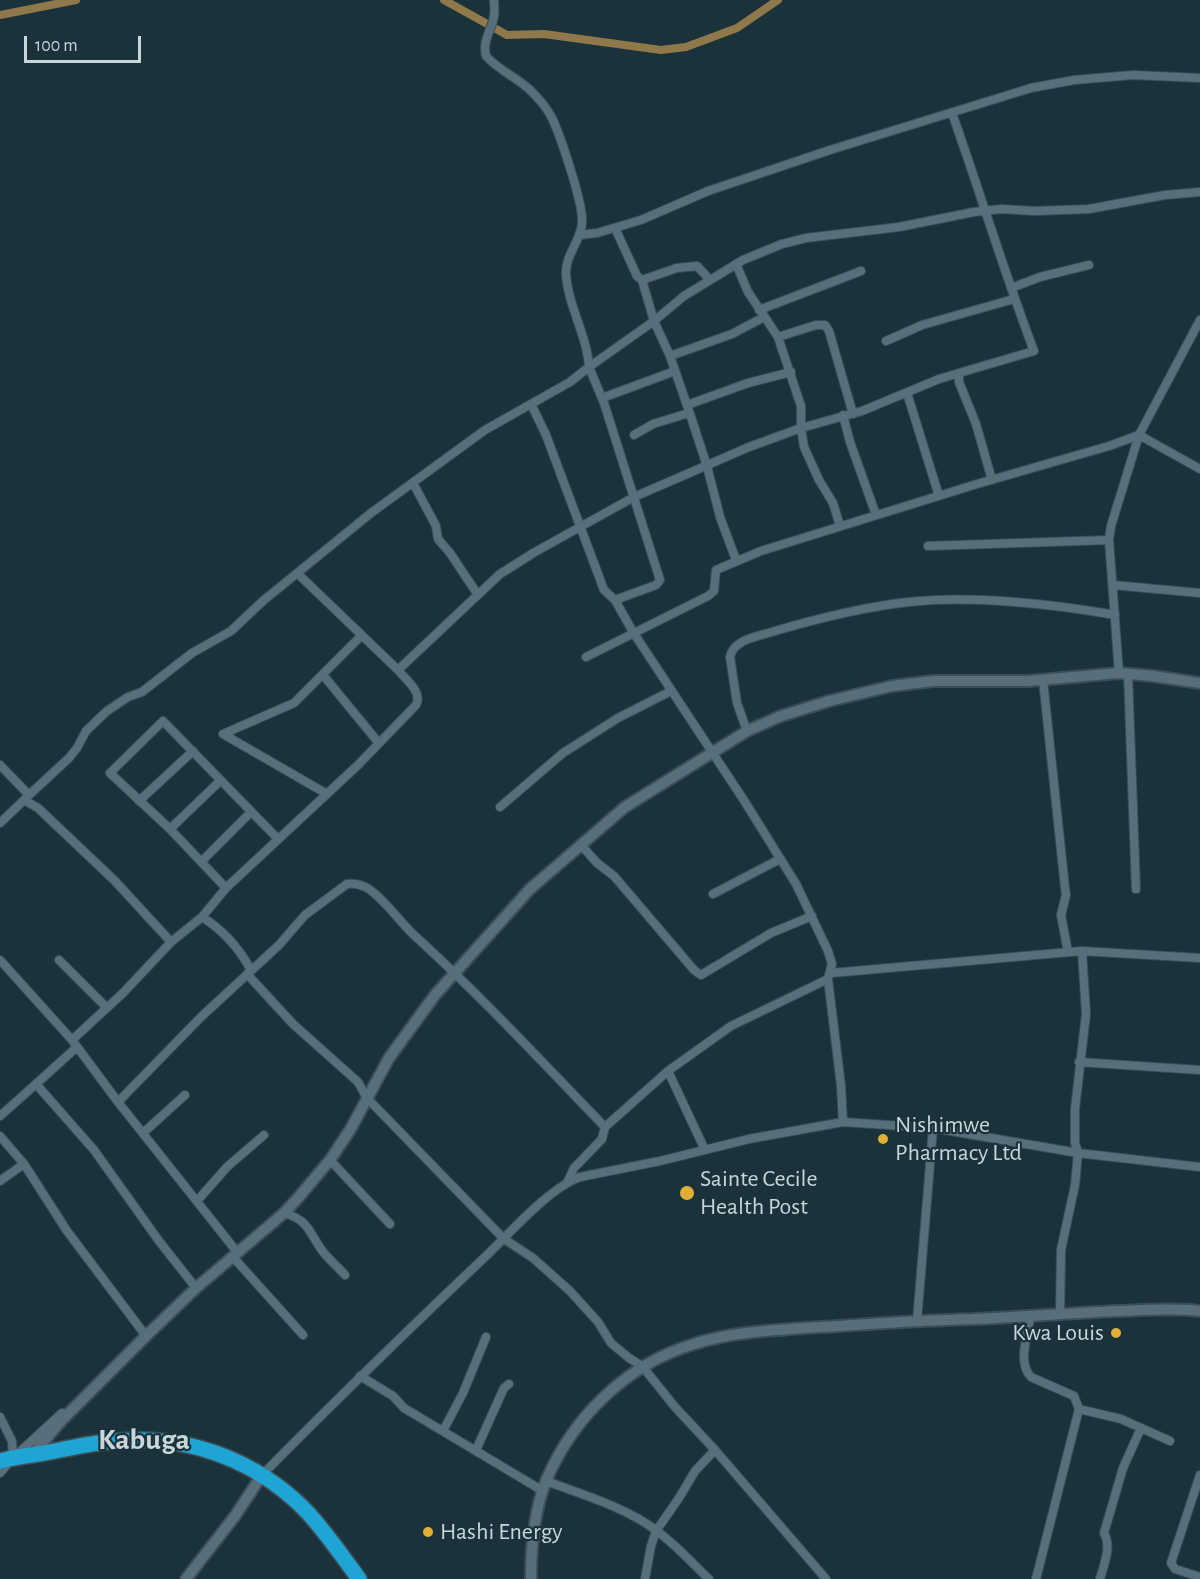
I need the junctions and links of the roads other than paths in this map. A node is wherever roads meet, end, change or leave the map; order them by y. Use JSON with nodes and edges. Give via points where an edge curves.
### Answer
{"nodes":[{"id":1,"x":494,"y":0,"type":"edge"},
{"id":2,"x":1200,"y":78,"type":"edge"},
{"id":3,"x":952,"y":113,"type":"junction"},
{"id":4,"x":1200,"y":192,"type":"edge"},
{"id":5,"x":987,"y":211,"type":"junction"},
{"id":6,"x":615,"y":228,"type":"junction"},
{"id":7,"x":579,"y":235,"type":"junction"},
{"id":8,"x":736,"y":264,"type":"junction"},
{"id":9,"x":1089,"y":265,"type":"dead end"},
{"id":10,"x":861,"y":272,"type":"dead end"},
{"id":11,"x":642,"y":280,"type":"junction"},
{"id":12,"x":710,"y":280,"type":"junction"},
{"id":13,"x":1011,"y":288,"type":"junction"},
{"id":14,"x":1014,"y":299,"type":"junction"},
{"id":15,"x":762,"y":314,"type":"junction"},
{"id":16,"x":1200,"y":320,"type":"edge"},
{"id":17,"x":654,"y":321,"type":"junction"},
{"id":18,"x":778,"y":337,"type":"junction"},
{"id":19,"x":886,"y":341,"type":"dead end"},
{"id":20,"x":670,"y":356,"type":"junction"},
{"id":21,"x":589,"y":367,"type":"junction"},
{"id":22,"x":675,"y":371,"type":"junction"},
{"id":23,"x":791,"y":372,"type":"junction"},
{"id":24,"x":959,"y":374,"type":"junction"},
{"id":25,"x":907,"y":393,"type":"junction"},
{"id":26,"x":602,"y":398,"type":"junction"},
{"id":27,"x":531,"y":404,"type":"junction"},
{"id":28,"x":688,"y":409,"type":"junction"},
{"id":29,"x":853,"y":414,"type":"junction"},
{"id":30,"x":843,"y":415,"type":"junction"},
{"id":31,"x":801,"y":428,"type":"junction"},
{"id":32,"x":634,"y":435,"type":"dead end"},
{"id":33,"x":1139,"y":435,"type":"junction"},
{"id":34,"x":707,"y":466,"type":"junction"},
{"id":35,"x":1200,"y":469,"type":"edge"},
{"id":36,"x":992,"y":480,"type":"junction"},
{"id":37,"x":413,"y":483,"type":"junction"},
{"id":38,"x":939,"y":496,"type":"junction"},
{"id":39,"x":634,"y":497,"type":"junction"},
{"id":40,"x":876,"y":515,"type":"junction"},
{"id":41,"x":840,"y":526,"type":"junction"},
{"id":42,"x":580,"y":527,"type":"junction"},
{"id":43,"x":1109,"y":540,"type":"junction"},
{"id":44,"x":928,"y":546,"type":"dead end"},
{"id":45,"x":736,"y":560,"type":"junction"},
{"id":46,"x":297,"y":573,"type":"junction"},
{"id":47,"x":1113,"y":585,"type":"junction"},
{"id":48,"x":1200,"y":593,"type":"edge"},
{"id":49,"x":478,"y":595,"type":"junction"},
{"id":50,"x":615,"y":600,"type":"junction"},
{"id":51,"x":1115,"y":615,"type":"junction"},
{"id":52,"x":633,"y":632,"type":"junction"},
{"id":53,"x":361,"y":636,"type":"junction"},
{"id":54,"x":586,"y":657,"type":"dead end"},
{"id":55,"x":398,"y":670,"type":"junction"},
{"id":56,"x":1124,"y":674,"type":"junction"},
{"id":57,"x":323,"y":675,"type":"junction"},
{"id":58,"x":1043,"y":680,"type":"junction"},
{"id":59,"x":1200,"y":683,"type":"edge"},
{"id":60,"x":671,"y":691,"type":"junction"},
{"id":61,"x":747,"y":731,"type":"junction"},
{"id":62,"x":378,"y":742,"type":"junction"},
{"id":63,"x":192,"y":751,"type":"junction"},
{"id":64,"x":712,"y":753,"type":"junction"},
{"id":65,"x":0,"y":765,"type":"edge"},
{"id":66,"x":220,"y":781,"type":"junction"},
{"id":67,"x":327,"y":794,"type":"junction"},
{"id":68,"x":27,"y":798,"type":"junction"},
{"id":69,"x":139,"y":801,"type":"junction"},
{"id":70,"x":500,"y":807,"type":"dead end"},
{"id":71,"x":251,"y":812,"type":"junction"},
{"id":72,"x":0,"y":823,"type":"edge"},
{"id":73,"x":170,"y":830,"type":"junction"},
{"id":74,"x":278,"y":839,"type":"junction"},
{"id":75,"x":580,"y":845,"type":"junction"},
{"id":76,"x":780,"y":859,"type":"junction"},
{"id":77,"x":201,"y":862,"type":"junction"},
{"id":78,"x":226,"y":888,"type":"junction"},
{"id":79,"x":1136,"y":889,"type":"dead end"},
{"id":80,"x":713,"y":894,"type":"dead end"},
{"id":81,"x":812,"y":916,"type":"junction"},
{"id":82,"x":202,"y":917,"type":"junction"},
{"id":83,"x":171,"y":942,"type":"junction"},
{"id":84,"x":1082,"y":951,"type":"junction"},
{"id":85,"x":1068,"y":952,"type":"junction"},
{"id":86,"x":1200,"y":958,"type":"edge"},
{"id":87,"x":0,"y":960,"type":"edge"},
{"id":88,"x":58,"y":960,"type":"dead end"},
{"id":89,"x":249,"y":972,"type":"junction"},
{"id":90,"x":455,"y":973,"type":"junction"},
{"id":91,"x":830,"y":976,"type":"junction"},
{"id":92,"x":105,"y":1007,"type":"junction"},
{"id":93,"x":72,"y":1040,"type":"junction"},
{"id":94,"x":77,"y":1047,"type":"junction"},
{"id":95,"x":1079,"y":1062,"type":"junction"},
{"id":96,"x":1200,"y":1070,"type":"edge"},
{"id":97,"x":668,"y":1071,"type":"junction"},
{"id":98,"x":36,"y":1084,"type":"junction"},
{"id":99,"x":185,"y":1095,"type":"dead end"},
{"id":100,"x":366,"y":1098,"type":"junction"},
{"id":101,"x":118,"y":1102,"type":"junction"},
{"id":102,"x":0,"y":1116,"type":"edge"},
{"id":103,"x":843,"y":1122,"type":"junction"},
{"id":104,"x":605,"y":1127,"type":"junction"},
{"id":105,"x":933,"y":1128,"type":"junction"},
{"id":106,"x":143,"y":1133,"type":"junction"},
{"id":107,"x":264,"y":1135,"type":"dead end"},
{"id":108,"x":0,"y":1136,"type":"edge"},
{"id":109,"x":705,"y":1150,"type":"junction"},
{"id":110,"x":1078,"y":1153,"type":"junction"},
{"id":111,"x":330,"y":1160,"type":"junction"},
{"id":112,"x":24,"y":1164,"type":"junction"},
{"id":113,"x":1200,"y":1167,"type":"edge"},
{"id":114,"x":0,"y":1181,"type":"edge"},
{"id":115,"x":568,"y":1181,"type":"junction"},
{"id":116,"x":197,"y":1201,"type":"junction"},
{"id":117,"x":284,"y":1213,"type":"junction"},
{"id":118,"x":390,"y":1224,"type":"dead end"},
{"id":119,"x":504,"y":1239,"type":"junction"},
{"id":120,"x":234,"y":1254,"type":"junction"},
{"id":121,"x":345,"y":1275,"type":"dead end"},
{"id":122,"x":196,"y":1288,"type":"junction"},
{"id":123,"x":1199,"y":1309,"type":"edge"},
{"id":124,"x":1060,"y":1314,"type":"junction"},
{"id":125,"x":1030,"y":1317,"type":"junction"},
{"id":126,"x":917,"y":1321,"type":"junction"},
{"id":127,"x":303,"y":1335,"type":"dead end"},
{"id":128,"x":146,"y":1336,"type":"junction"},
{"id":129,"x":486,"y":1337,"type":"dead end"},
{"id":130,"x":128,"y":1354,"type":"junction"},
{"id":131,"x":642,"y":1366,"type":"junction"},
{"id":132,"x":360,"y":1376,"type":"junction"},
{"id":133,"x":509,"y":1384,"type":"dead end"},
{"id":134,"x":1079,"y":1409,"type":"junction"},
{"id":135,"x":0,"y":1417,"type":"edge"},
{"id":136,"x":1141,"y":1428,"type":"junction"},
{"id":137,"x":443,"y":1431,"type":"junction"},
{"id":138,"x":1170,"y":1440,"type":"dead end"},
{"id":139,"x":476,"y":1450,"type":"junction"},
{"id":140,"x":715,"y":1450,"type":"junction"},
{"id":141,"x":32,"y":1455,"type":"junction"},
{"id":142,"x":7,"y":1459,"type":"edge"},
{"id":143,"x":0,"y":1473,"type":"edge"},
{"id":144,"x":262,"y":1474,"type":"junction"},
{"id":145,"x":1200,"y":1475,"type":"edge"},
{"id":146,"x":545,"y":1486,"type":"junction"},
{"id":147,"x":657,"y":1531,"type":"junction"},
{"id":148,"x":1200,"y":1577,"type":"edge"},
{"id":149,"x":186,"y":1579,"type":"edge"},
{"id":150,"x":359,"y":1579,"type":"edge"},
{"id":151,"x":531,"y":1579,"type":"edge"},
{"id":152,"x":645,"y":1579,"type":"edge"},
{"id":153,"x":709,"y":1579,"type":"edge"},
{"id":154,"x":826,"y":1579,"type":"edge"},
{"id":155,"x":1036,"y":1579,"type":"edge"},
{"id":156,"x":1100,"y":1579,"type":"edge"}],
"edges":[{"from":1,"to":7,"type":"street","via":[[486,56],[530,90],[551,116],[578,199],[582,219]]},
{"from":2,"to":3,"type":"street","via":[[1133,75],[1074,80],[1011,93]]},
{"from":3,"to":5,"type":"street"},
{"from":3,"to":6,"type":"street","via":[[708,191],[651,217]]},
{"from":4,"to":5,"type":"street","via":[[1089,209]]},
{"from":5,"to":8,"type":"street","via":[[883,230],[806,238]]},
{"from":5,"to":13,"type":"street"},
{"from":6,"to":7,"type":"street"},
{"from":6,"to":11,"type":"street"},
{"from":7,"to":21,"type":"street","via":[[566,272]]},
{"from":8,"to":12,"type":"street"},
{"from":8,"to":15,"type":"street"},
{"from":9,"to":13,"type":"street"},
{"from":10,"to":15,"type":"street"},
{"from":11,"to":12,"type":"street","via":[[697,266]]},
{"from":11,"to":17,"type":"street"},
{"from":12,"to":17,"type":"street"},
{"from":13,"to":14,"type":"street"},
{"from":14,"to":19,"type":"street","via":[[922,325]]},
{"from":14,"to":24,"type":"street","via":[[1034,351]]},
{"from":15,"to":18,"type":"street"},
{"from":15,"to":20,"type":"street","via":[[732,334]]},
{"from":16,"to":33,"type":"street"},
{"from":17,"to":20,"type":"street"},
{"from":17,"to":21,"type":"street"},
{"from":18,"to":23,"type":"street"},
{"from":18,"to":29,"type":"street","via":[[816,325],[825,326]]},
{"from":20,"to":22,"type":"street"},
{"from":21,"to":26,"type":"street"},
{"from":21,"to":27,"type":"street"},
{"from":22,"to":26,"type":"street"},
{"from":22,"to":28,"type":"street"},
{"from":23,"to":28,"type":"street","via":[[737,387]]},
{"from":23,"to":31,"type":"street","via":[[801,406]]},
{"from":24,"to":25,"type":"street"},
{"from":24,"to":36,"type":"street"},
{"from":25,"to":29,"type":"street"},
{"from":25,"to":38,"type":"street"},
{"from":26,"to":39,"type":"street"},
{"from":27,"to":37,"type":"street","via":[[485,430]]},
{"from":27,"to":42,"type":"street"},
{"from":28,"to":32,"type":"street"},
{"from":28,"to":34,"type":"street"},
{"from":29,"to":30,"type":"street"},
{"from":30,"to":31,"type":"street"},
{"from":30,"to":40,"type":"street"},
{"from":31,"to":34,"type":"street"},
{"from":31,"to":41,"type":"street","via":[[804,447],[833,503]]},
{"from":33,"to":35,"type":"street"},
{"from":33,"to":36,"type":"street"},
{"from":33,"to":43,"type":"street"},
{"from":34,"to":39,"type":"street"},
{"from":34,"to":45,"type":"street"},
{"from":36,"to":38,"type":"street"},
{"from":37,"to":46,"type":"street","via":[[346,531]]},
{"from":37,"to":49,"type":"street","via":[[436,526],[438,539]]},
{"from":38,"to":40,"type":"street"},
{"from":39,"to":42,"type":"street"},
{"from":39,"to":50,"type":"street","via":[[660,580]]},
{"from":40,"to":41,"type":"street"},
{"from":41,"to":45,"type":"street"},
{"from":42,"to":49,"type":"street","via":[[493,579]]},
{"from":42,"to":50,"type":"street","via":[[604,590]]},
{"from":43,"to":44,"type":"street"},
{"from":43,"to":47,"type":"street"},
{"from":45,"to":52,"type":"street","via":[[716,570],[711,594]]},
{"from":46,"to":53,"type":"street"},
{"from":46,"to":68,"type":"street","via":[[231,631],[192,653],[152,685],[96,720],[74,753]]},
{"from":47,"to":48,"type":"street"},
{"from":47,"to":51,"type":"street"},
{"from":49,"to":55,"type":"street"},
{"from":50,"to":52,"type":"street"},
{"from":51,"to":56,"type":"street"},
{"from":51,"to":61,"type":"street","via":[[994,602],[920,601],[837,614],[756,637],[738,644],[730,657],[737,703]]},
{"from":52,"to":54,"type":"street"},
{"from":52,"to":60,"type":"street"},
{"from":53,"to":55,"type":"street"},
{"from":53,"to":57,"type":"street"},
{"from":55,"to":62,"type":"street","via":[[417,693],[418,700]]},
{"from":56,"to":58,"type":"main road"},
{"from":56,"to":59,"type":"main road"},
{"from":56,"to":79,"type":"street"},
{"from":57,"to":62,"type":"street"},
{"from":57,"to":67,"type":"street","via":[[294,703],[223,734]]},
{"from":58,"to":61,"type":"main road","via":[[933,681],[892,686],[829,700]]},
{"from":58,"to":85,"type":"street","via":[[1065,888],[1060,915]]},
{"from":60,"to":64,"type":"street"},
{"from":60,"to":70,"type":"street","via":[[563,753]]},
{"from":61,"to":64,"type":"main road"},
{"from":62,"to":67,"type":"street"},
{"from":63,"to":66,"type":"street"},
{"from":63,"to":69,"type":"street"},
{"from":63,"to":69,"type":"street","via":[[163,721],[136,745],[110,773]]},
{"from":64,"to":75,"type":"main road","via":[[619,811]]},
{"from":64,"to":76,"type":"street"},
{"from":65,"to":68,"type":"street"},
{"from":66,"to":71,"type":"street"},
{"from":66,"to":73,"type":"street"},
{"from":67,"to":74,"type":"street"},
{"from":68,"to":72,"type":"street"},
{"from":68,"to":83,"type":"street","via":[[115,881]]},
{"from":69,"to":73,"type":"street"},
{"from":71,"to":74,"type":"street"},
{"from":71,"to":77,"type":"street"},
{"from":73,"to":77,"type":"street"},
{"from":74,"to":78,"type":"street"},
{"from":75,"to":81,"type":"street","via":[[614,876],[701,975],[771,933]]},
{"from":75,"to":90,"type":"main road","via":[[530,889]]},
{"from":76,"to":80,"type":"street"},
{"from":76,"to":81,"type":"street"},
{"from":77,"to":78,"type":"street"},
{"from":78,"to":82,"type":"street"},
{"from":81,"to":91,"type":"street","via":[[832,964]]},
{"from":82,"to":83,"type":"street"},
{"from":82,"to":89,"type":"street","via":[[232,942]]},
{"from":83,"to":92,"type":"street"},
{"from":84,"to":85,"type":"street"},
{"from":84,"to":86,"type":"street"},
{"from":84,"to":95,"type":"street","via":[[1086,1014]]},
{"from":85,"to":91,"type":"street"},
{"from":87,"to":93,"type":"street"},
{"from":88,"to":92,"type":"street"},
{"from":89,"to":90,"type":"street","via":[[305,915],[354,883],[371,891]]},
{"from":89,"to":100,"type":"street","via":[[293,1024],[358,1082]]},
{"from":89,"to":101,"type":"street"},
{"from":90,"to":100,"type":"main road","via":[[419,1014]]},
{"from":90,"to":104,"type":"street"},
{"from":91,"to":97,"type":"street","via":[[731,1026]]},
{"from":91,"to":103,"type":"street"},
{"from":92,"to":93,"type":"street"},
{"from":93,"to":94,"type":"street"},
{"from":94,"to":98,"type":"street"},
{"from":94,"to":101,"type":"street"},
{"from":95,"to":96,"type":"street"},
{"from":95,"to":110,"type":"street","via":[[1075,1109]]},
{"from":97,"to":104,"type":"street"},
{"from":97,"to":109,"type":"street"},
{"from":98,"to":102,"type":"street"},
{"from":98,"to":122,"type":"street","via":[[94,1150]]},
{"from":99,"to":106,"type":"street"},
{"from":100,"to":111,"type":"main road"},
{"from":100,"to":119,"type":"street"},
{"from":101,"to":106,"type":"street"},
{"from":103,"to":105,"type":"street"},
{"from":103,"to":109,"type":"street"},
{"from":104,"to":115,"type":"street","via":[[602,1138],[574,1168]]},
{"from":105,"to":110,"type":"street"},
{"from":105,"to":126,"type":"street"},
{"from":106,"to":116,"type":"street"},
{"from":107,"to":116,"type":"street","via":[[227,1167]]},
{"from":108,"to":112,"type":"street"},
{"from":109,"to":115,"type":"street"},
{"from":110,"to":113,"type":"street"},
{"from":110,"to":124,"type":"street","via":[[1061,1250]]},
{"from":111,"to":117,"type":"main road"},
{"from":111,"to":118,"type":"street"},
{"from":112,"to":114,"type":"street"},
{"from":112,"to":128,"type":"street","via":[[67,1231]]},
{"from":115,"to":119,"type":"street"},
{"from":116,"to":120,"type":"street"},
{"from":117,"to":120,"type":"main road"},
{"from":117,"to":121,"type":"street","via":[[307,1225],[322,1250]]},
{"from":119,"to":131,"type":"street","via":[[533,1258],[570,1291],[611,1343]]},
{"from":119,"to":132,"type":"street"},
{"from":120,"to":122,"type":"main road"},
{"from":120,"to":127,"type":"street"},
{"from":122,"to":128,"type":"main road"},
{"from":123,"to":124,"type":"main road"},
{"from":124,"to":125,"type":"main road"},
{"from":125,"to":126,"type":"main road"},
{"from":125,"to":134,"type":"street","via":[[1023,1361],[1027,1373],[1074,1396]]},
{"from":126,"to":131,"type":"main road","via":[[716,1338]]},
{"from":128,"to":130,"type":"main road"},
{"from":129,"to":137,"type":"street"},
{"from":130,"to":141,"type":"main road"},
{"from":130,"to":142,"type":"street"},
{"from":131,"to":140,"type":"street"},
{"from":131,"to":146,"type":"main road","via":[[579,1424]]},
{"from":132,"to":137,"type":"street"},
{"from":132,"to":144,"type":"street"},
{"from":133,"to":139,"type":"street"},
{"from":134,"to":136,"type":"street"},
{"from":134,"to":155,"type":"street"},
{"from":135,"to":142,"type":"street","via":[[12,1441]]},
{"from":136,"to":138,"type":"street"},
{"from":136,"to":156,"type":"street","via":[[1123,1468],[1104,1533],[1108,1552]]},
{"from":137,"to":139,"type":"street"},
{"from":139,"to":146,"type":"street"},
{"from":140,"to":147,"type":"street","via":[[694,1471]]},
{"from":140,"to":154,"type":"street"},
{"from":141,"to":142,"type":"highway"},
{"from":141,"to":144,"type":"highway","via":[[117,1441],[165,1441],[208,1450]]},
{"from":142,"to":143,"type":"street"},
{"from":144,"to":149,"type":"main road"},
{"from":144,"to":150,"type":"highway","via":[[308,1513]]},
{"from":145,"to":148,"type":"street","via":[[1172,1563],[1175,1569]]},
{"from":146,"to":147,"type":"street","via":[[602,1502]]},
{"from":146,"to":151,"type":"main road","via":[[534,1530]]},
{"from":147,"to":152,"type":"street"},
{"from":147,"to":153,"type":"street"}]}
